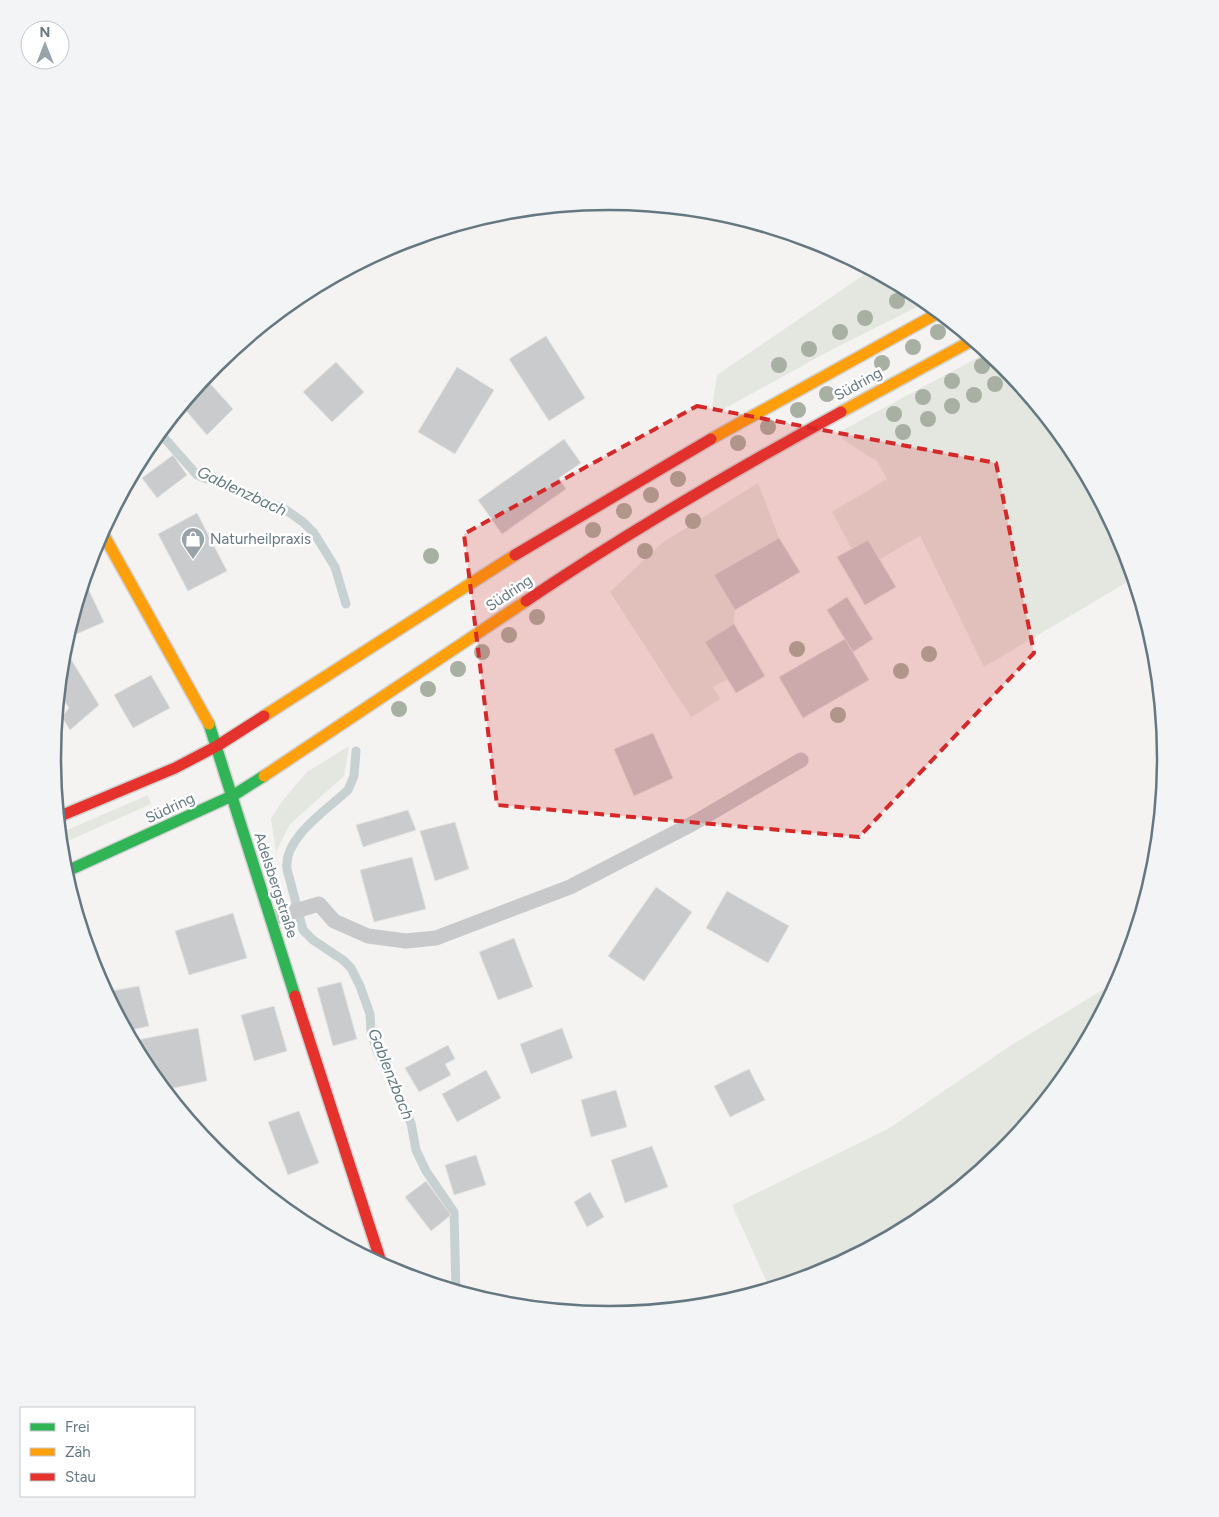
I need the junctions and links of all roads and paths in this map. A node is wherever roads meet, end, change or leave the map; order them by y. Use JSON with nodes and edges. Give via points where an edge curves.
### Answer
{"nodes":[{"id":1,"x":932,"y":316,"type":"edge"},
{"id":2,"x":967,"y":343,"type":"edge"},
{"id":3,"x":107,"y":540,"type":"edge"},
{"id":4,"x":217,"y":746,"type":"junction"},
{"id":5,"x":801,"y":760,"type":"dead end"},
{"id":6,"x":234,"y":795,"type":"junction"},
{"id":7,"x":64,"y":814,"type":"edge"},
{"id":8,"x":73,"y":868,"type":"edge"},
{"id":9,"x":272,"y":918,"type":"junction"},
{"id":10,"x":379,"y":1255,"type":"edge"}],
"edges":[{"from":1,"to":4,"type":"main road","name":"Südring","via":[[733,426],[539,540]]},
{"from":2,"to":6,"type":"main road","name":"Südring","via":[[771,450],[609,545]]},
{"from":3,"to":4,"type":"main road","name":"Adelsbergstraße","via":[[207,716]]},
{"from":4,"to":6,"type":"main road","name":"Adelsbergstraße"},
{"from":4,"to":7,"type":"main road","name":"Südring","via":[[175,768]]},
{"from":5,"to":9,"type":"lane","via":[[692,824],[570,887],[436,938],[406,941],[368,936],[334,920],[318,904]]},
{"from":6,"to":8,"type":"main road","name":"Südring"},
{"from":6,"to":9,"type":"main road","name":"Adelsbergstraße"},
{"from":9,"to":10,"type":"main road","name":"Adelsbergstraße"}]}
